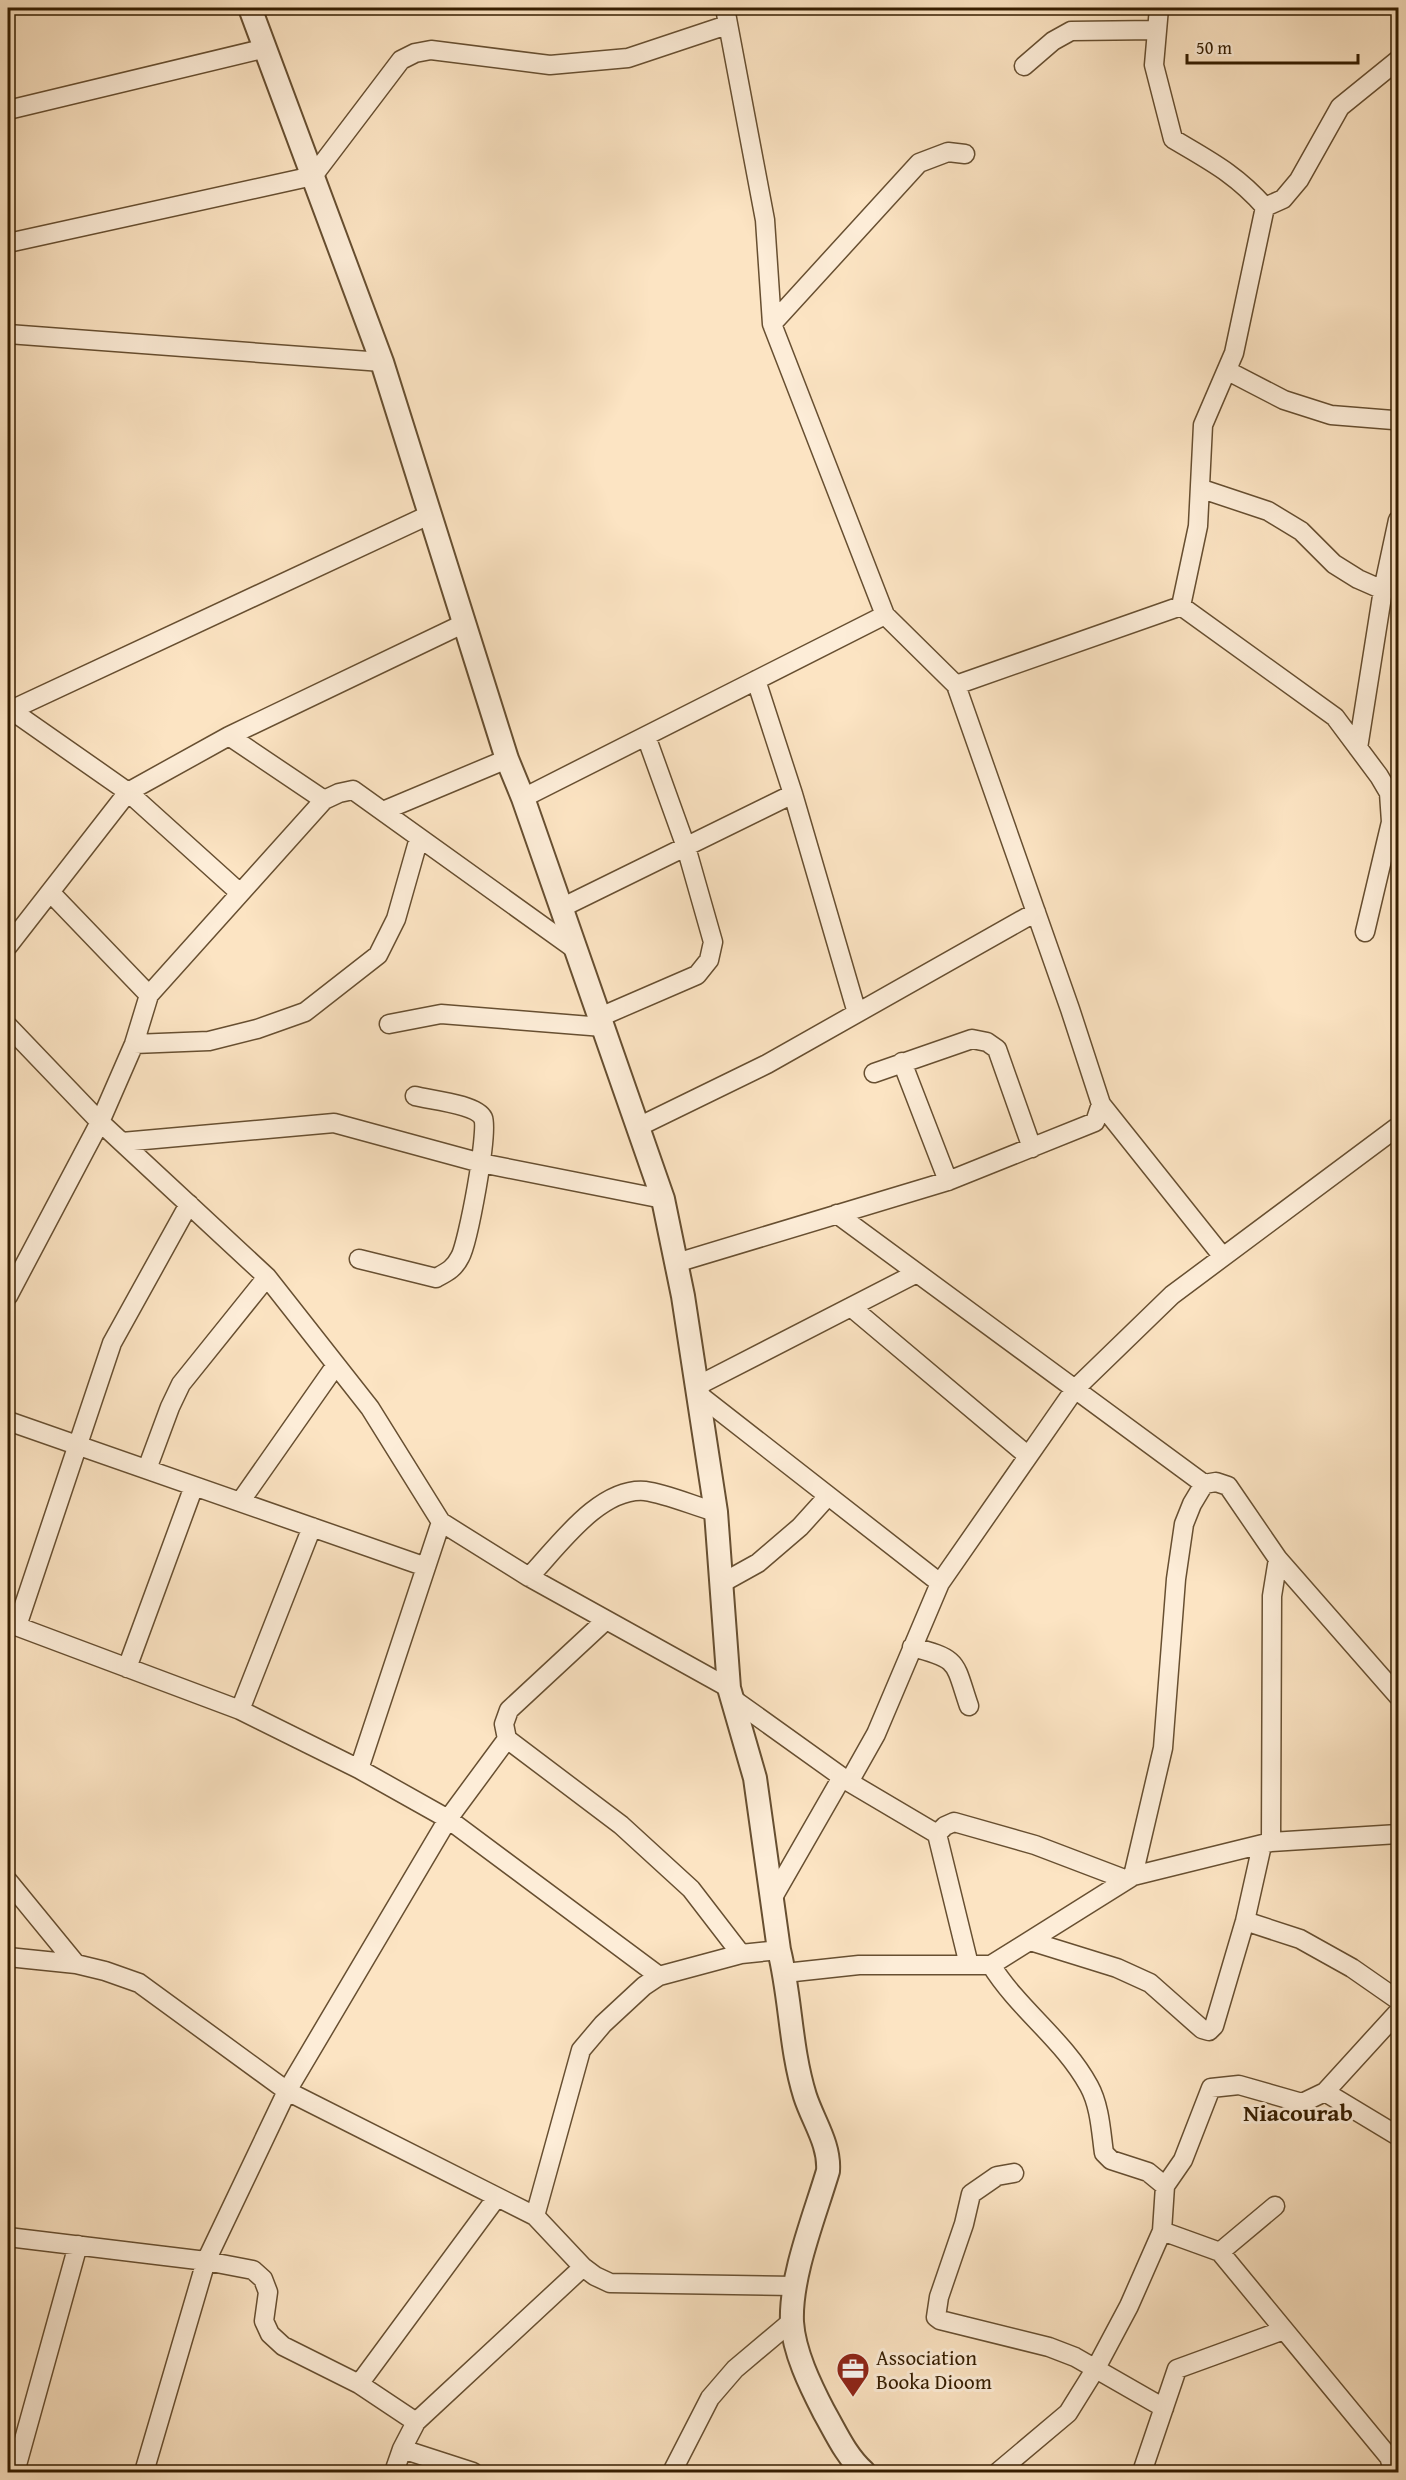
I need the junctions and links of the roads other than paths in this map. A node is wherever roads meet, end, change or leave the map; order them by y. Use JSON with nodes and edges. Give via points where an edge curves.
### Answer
{"nodes":[{"id":1,"x":250,"y":8,"type":"edge"},
{"id":2,"x":1159,"y":8,"type":"edge"},
{"id":3,"x":726,"y":16,"type":"edge"},
{"id":4,"x":1157,"y":30,"type":"junction"},
{"id":5,"x":266,"y":48,"type":"junction"},
{"id":6,"x":1398,"y":60,"type":"edge"},
{"id":7,"x":1024,"y":66,"type":"dead end"},
{"id":8,"x":8,"y":110,"type":"edge"},
{"id":9,"x":965,"y":154,"type":"dead end"},
{"id":10,"x":313,"y":176,"type":"junction"},
{"id":11,"x":1265,"y":207,"type":"junction"},
{"id":12,"x":8,"y":243,"type":"edge"},
{"id":13,"x":772,"y":324,"type":"junction"},
{"id":14,"x":8,"y":334,"type":"edge"},
{"id":15,"x":382,"y":362,"type":"junction"},
{"id":16,"x":1228,"y":371,"type":"junction"},
{"id":17,"x":1398,"y":417,"type":"edge"},
{"id":18,"x":1202,"y":489,"type":"junction"},
{"id":19,"x":431,"y":514,"type":"junction"},
{"id":20,"x":1398,"y":520,"type":"edge"},
{"id":21,"x":1383,"y":590,"type":"junction"},
{"id":22,"x":1181,"y":606,"type":"junction"},
{"id":23,"x":885,"y":615,"type":"junction"},
{"id":24,"x":465,"y":623,"type":"junction"},
{"id":25,"x":756,"y":680,"type":"junction"},
{"id":26,"x":956,"y":685,"type":"junction"},
{"id":27,"x":9,"y":709,"type":"edge"},
{"id":28,"x":229,"y":736,"type":"junction"},
{"id":29,"x":646,"y":736,"type":"junction"},
{"id":30,"x":1358,"y":747,"type":"junction"},
{"id":31,"x":507,"y":759,"type":"junction"},
{"id":32,"x":128,"y":792,"type":"junction"},
{"id":33,"x":793,"y":794,"type":"junction"},
{"id":34,"x":523,"y":798,"type":"junction"},
{"id":35,"x":324,"y":800,"type":"junction"},
{"id":36,"x":383,"y":811,"type":"junction"},
{"id":37,"x":419,"y":838,"type":"junction"},
{"id":38,"x":686,"y":847,"type":"junction"},
{"id":39,"x":50,"y":892,"type":"junction"},
{"id":40,"x":240,"y":893,"type":"junction"},
{"id":41,"x":561,"y":908,"type":"junction"},
{"id":42,"x":1036,"y":912,"type":"junction"},
{"id":43,"x":1365,"y":933,"type":"dead end"},
{"id":44,"x":8,"y":946,"type":"edge"},
{"id":45,"x":576,"y":950,"type":"junction"},
{"id":46,"x":149,"y":995,"type":"junction"},
{"id":47,"x":857,"y":1013,"type":"junction"},
{"id":48,"x":601,"y":1022,"type":"junction"},
{"id":49,"x":389,"y":1024,"type":"dead end"},
{"id":50,"x":8,"y":1026,"type":"edge"},
{"id":51,"x":134,"y":1044,"type":"junction"},
{"id":52,"x":902,"y":1062,"type":"junction"},
{"id":53,"x":874,"y":1073,"type":"dead end"},
{"id":54,"x":415,"y":1096,"type":"dead end"},
{"id":55,"x":1101,"y":1104,"type":"junction"},
{"id":56,"x":100,"y":1122,"type":"junction"},
{"id":57,"x":638,"y":1127,"type":"junction"},
{"id":58,"x":1396,"y":1128,"type":"dead end"},
{"id":59,"x":122,"y":1142,"type":"junction"},
{"id":60,"x":1032,"y":1148,"type":"junction"},
{"id":61,"x":481,"y":1163,"type":"junction"},
{"id":62,"x":948,"y":1181,"type":"junction"},
{"id":63,"x":663,"y":1199,"type":"junction"},
{"id":64,"x":189,"y":1204,"type":"junction"},
{"id":65,"x":837,"y":1214,"type":"junction"},
{"id":66,"x":1223,"y":1257,"type":"junction"},
{"id":67,"x":359,"y":1259,"type":"dead end"},
{"id":68,"x":676,"y":1263,"type":"junction"},
{"id":69,"x":917,"y":1273,"type":"junction"},
{"id":70,"x":267,"y":1277,"type":"junction"},
{"id":71,"x":8,"y":1296,"type":"edge"},
{"id":72,"x":851,"y":1307,"type":"junction"},
{"id":73,"x":336,"y":1365,"type":"junction"},
{"id":74,"x":1075,"y":1389,"type":"junction"},
{"id":75,"x":698,"y":1390,"type":"junction"},
{"id":76,"x":8,"y":1421,"type":"edge"},
{"id":77,"x":77,"y":1446,"type":"junction"},
{"id":78,"x":1027,"y":1455,"type":"junction"},
{"id":79,"x":147,"y":1469,"type":"junction"},
{"id":80,"x":1204,"y":1484,"type":"junction"},
{"id":81,"x":194,"y":1486,"type":"junction"},
{"id":82,"x":828,"y":1496,"type":"junction"},
{"id":83,"x":240,"y":1502,"type":"junction"},
{"id":84,"x":716,"y":1512,"type":"junction"},
{"id":85,"x":441,"y":1522,"type":"junction"},
{"id":86,"x":312,"y":1527,"type":"junction"},
{"id":87,"x":1278,"y":1559,"type":"junction"},
{"id":88,"x":426,"y":1568,"type":"junction"},
{"id":89,"x":529,"y":1577,"type":"junction"},
{"id":90,"x":722,"y":1583,"type":"junction"},
{"id":91,"x":939,"y":1583,"type":"junction"},
{"id":92,"x":606,"y":1620,"type":"junction"},
{"id":93,"x":12,"y":1625,"type":"edge"},
{"id":94,"x":912,"y":1647,"type":"junction"},
{"id":95,"x":127,"y":1668,"type":"junction"},
{"id":96,"x":731,"y":1694,"type":"junction"},
{"id":97,"x":1398,"y":1696,"type":"edge"},
{"id":98,"x":969,"y":1706,"type":"dead end"},
{"id":99,"x":240,"y":1710,"type":"junction"},
{"id":100,"x":507,"y":1739,"type":"junction"},
{"id":101,"x":358,"y":1769,"type":"junction"},
{"id":102,"x":846,"y":1780,"type":"junction"},
{"id":103,"x":448,"y":1819,"type":"junction"},
{"id":104,"x":937,"y":1834,"type":"junction"},
{"id":105,"x":1398,"y":1834,"type":"edge"},
{"id":106,"x":1266,"y":1844,"type":"junction"},
{"id":107,"x":1130,"y":1878,"type":"junction"},
{"id":108,"x":8,"y":1881,"type":"edge"},
{"id":109,"x":772,"y":1899,"type":"junction"},
{"id":110,"x":1245,"y":1921,"type":"junction"},
{"id":111,"x":1030,"y":1941,"type":"junction"},
{"id":112,"x":779,"y":1950,"type":"junction"},
{"id":113,"x":741,"y":1954,"type":"junction"},
{"id":114,"x":8,"y":1957,"type":"edge"},
{"id":115,"x":76,"y":1964,"type":"junction"},
{"id":116,"x":969,"y":1965,"type":"junction"},
{"id":117,"x":992,"y":1965,"type":"junction"},
{"id":118,"x":785,"y":1974,"type":"junction"},
{"id":119,"x":659,"y":1976,"type":"junction"},
{"id":120,"x":1398,"y":2000,"type":"edge"},
{"id":121,"x":1398,"y":2012,"type":"edge"},
{"id":122,"x":287,"y":2091,"type":"junction"},
{"id":123,"x":1325,"y":2092,"type":"junction"},
{"id":124,"x":1398,"y":2136,"type":"edge"},
{"id":125,"x":1014,"y":2173,"type":"dead end"},
{"id":126,"x":1165,"y":2186,"type":"junction"},
{"id":127,"x":497,"y":2197,"type":"junction"},
{"id":128,"x":1275,"y":2206,"type":"dead end"},
{"id":129,"x":536,"y":2216,"type":"junction"},
{"id":130,"x":1162,"y":2230,"type":"junction"},
{"id":131,"x":8,"y":2237,"type":"edge"},
{"id":132,"x":78,"y":2245,"type":"junction"},
{"id":133,"x":1220,"y":2252,"type":"junction"},
{"id":134,"x":206,"y":2261,"type":"junction"},
{"id":135,"x":584,"y":2267,"type":"junction"},
{"id":136,"x":794,"y":2286,"type":"junction"},
{"id":137,"x":792,"y":2321,"type":"junction"},
{"id":138,"x":1284,"y":2330,"type":"junction"},
{"id":139,"x":1096,"y":2368,"type":"junction"},
{"id":140,"x":359,"y":2384,"type":"junction"},
{"id":141,"x":1164,"y":2408,"type":"junction"},
{"id":142,"x":416,"y":2422,"type":"junction"},
{"id":143,"x":402,"y":2449,"type":"junction"},
{"id":144,"x":15,"y":2472,"type":"edge"},
{"id":145,"x":144,"y":2472,"type":"edge"},
{"id":146,"x":394,"y":2472,"type":"edge"},
{"id":147,"x":473,"y":2472,"type":"edge"},
{"id":148,"x":672,"y":2472,"type":"edge"},
{"id":149,"x":864,"y":2472,"type":"edge"},
{"id":150,"x":998,"y":2472,"type":"edge"},
{"id":151,"x":1142,"y":2472,"type":"edge"},
{"id":152,"x":1394,"y":2472,"type":"edge"}],
"edges":[{"from":1,"to":5,"type":"street"},
{"from":2,"to":4,"type":"street"},
{"from":3,"to":10,"type":"street","via":[[628,58],[550,65],[431,50],[415,53],[401,60]]},
{"from":3,"to":13,"type":"street","via":[[765,220]]},
{"from":4,"to":7,"type":"street","via":[[1071,31]]},
{"from":4,"to":11,"type":"street","via":[[1154,65],[1173,139],[1245,184]]},
{"from":5,"to":8,"type":"street"},
{"from":5,"to":10,"type":"street"},
{"from":6,"to":11,"type":"street","via":[[1340,107],[1299,180],[1283,199]]},
{"from":9,"to":13,"type":"street","via":[[948,152],[919,163]]},
{"from":10,"to":12,"type":"street"},
{"from":10,"to":15,"type":"street"},
{"from":11,"to":16,"type":"street"},
{"from":13,"to":23,"type":"street"},
{"from":14,"to":15,"type":"street"},
{"from":15,"to":19,"type":"street"},
{"from":16,"to":17,"type":"street","via":[[1284,400],[1331,415],[1393,420]]},
{"from":16,"to":18,"type":"street","via":[[1203,425]]},
{"from":18,"to":21,"type":"street","via":[[1268,511],[1301,531],[1334,564]]},
{"from":18,"to":22,"type":"street"},
{"from":19,"to":24,"type":"street"},
{"from":19,"to":27,"type":"street"},
{"from":20,"to":21,"type":"street"},
{"from":21,"to":30,"type":"street"},
{"from":22,"to":26,"type":"street"},
{"from":22,"to":30,"type":"street","via":[[1335,717]]},
{"from":23,"to":25,"type":"street"},
{"from":23,"to":26,"type":"street"},
{"from":24,"to":28,"type":"street"},
{"from":24,"to":31,"type":"street"},
{"from":25,"to":29,"type":"street"},
{"from":25,"to":33,"type":"street"},
{"from":26,"to":42,"type":"street"},
{"from":27,"to":32,"type":"street"},
{"from":28,"to":32,"type":"street"},
{"from":28,"to":35,"type":"street"},
{"from":29,"to":34,"type":"street"},
{"from":29,"to":38,"type":"street"},
{"from":30,"to":43,"type":"street","via":[[1389,793],[1391,822]]},
{"from":31,"to":34,"type":"street"},
{"from":31,"to":36,"type":"street"},
{"from":32,"to":39,"type":"street"},
{"from":32,"to":40,"type":"street"},
{"from":33,"to":38,"type":"street"},
{"from":33,"to":47,"type":"street"},
{"from":34,"to":41,"type":"street"},
{"from":35,"to":36,"type":"street","via":[[353,790]]},
{"from":35,"to":40,"type":"street"},
{"from":36,"to":37,"type":"street"},
{"from":37,"to":45,"type":"street"},
{"from":37,"to":51,"type":"street","via":[[396,919],[378,955],[305,1012],[208,1041]]},
{"from":38,"to":41,"type":"street"},
{"from":38,"to":48,"type":"street","via":[[713,942],[709,960],[697,975]]},
{"from":39,"to":44,"type":"street"},
{"from":39,"to":46,"type":"street"},
{"from":40,"to":46,"type":"street"},
{"from":41,"to":45,"type":"street"},
{"from":42,"to":47,"type":"street"},
{"from":42,"to":55,"type":"street"},
{"from":45,"to":48,"type":"street"},
{"from":46,"to":51,"type":"street"},
{"from":47,"to":57,"type":"street","via":[[767,1064]]},
{"from":48,"to":49,"type":"street","via":[[441,1014]]},
{"from":48,"to":57,"type":"street"},
{"from":50,"to":56,"type":"street"},
{"from":51,"to":56,"type":"street"},
{"from":52,"to":53,"type":"street"},
{"from":52,"to":60,"type":"street","via":[[972,1039],[997,1048]]},
{"from":52,"to":62,"type":"street"},
{"from":54,"to":61,"type":"street","via":[[474,1109],[483,1117],[486,1130]]},
{"from":55,"to":60,"type":"street","via":[[1095,1122]]},
{"from":55,"to":66,"type":"street"},
{"from":56,"to":59,"type":"street"},
{"from":56,"to":71,"type":"street"},
{"from":57,"to":63,"type":"street"},
{"from":58,"to":66,"type":"street"},
{"from":59,"to":61,"type":"street","via":[[334,1123]]},
{"from":59,"to":64,"type":"street"},
{"from":60,"to":62,"type":"street"},
{"from":61,"to":63,"type":"street"},
{"from":61,"to":67,"type":"street","via":[[461,1255],[453,1269],[436,1278]]},
{"from":62,"to":65,"type":"street"},
{"from":63,"to":68,"type":"street"},
{"from":64,"to":70,"type":"street"},
{"from":64,"to":77,"type":"street","via":[[112,1343]]},
{"from":65,"to":68,"type":"street"},
{"from":65,"to":69,"type":"street"},
{"from":66,"to":74,"type":"street","via":[[1172,1295]]},
{"from":68,"to":75,"type":"street"},
{"from":69,"to":72,"type":"street"},
{"from":69,"to":74,"type":"street"},
{"from":70,"to":73,"type":"street"},
{"from":70,"to":79,"type":"street","via":[[181,1384]]},
{"from":72,"to":75,"type":"street"},
{"from":72,"to":78,"type":"street"},
{"from":73,"to":83,"type":"street"},
{"from":73,"to":85,"type":"street","via":[[370,1408]]},
{"from":74,"to":78,"type":"street"},
{"from":74,"to":80,"type":"street"},
{"from":75,"to":82,"type":"street"},
{"from":75,"to":84,"type":"street"},
{"from":76,"to":77,"type":"street"},
{"from":77,"to":79,"type":"street"},
{"from":77,"to":93,"type":"street"},
{"from":78,"to":91,"type":"street"},
{"from":79,"to":81,"type":"street"},
{"from":80,"to":87,"type":"street","via":[[1228,1486]]},
{"from":80,"to":107,"type":"street","via":[[1184,1524],[1163,1748]]},
{"from":81,"to":83,"type":"street"},
{"from":81,"to":95,"type":"street"},
{"from":82,"to":90,"type":"street","via":[[759,1563]]},
{"from":82,"to":91,"type":"street"},
{"from":83,"to":86,"type":"street"},
{"from":84,"to":89,"type":"street","via":[[644,1491],[615,1496],[592,1510]]},
{"from":84,"to":90,"type":"street"},
{"from":85,"to":88,"type":"street"},
{"from":85,"to":89,"type":"street"},
{"from":86,"to":88,"type":"street"},
{"from":86,"to":99,"type":"street"},
{"from":87,"to":97,"type":"street"},
{"from":87,"to":106,"type":"street","via":[[1272,1596]]},
{"from":88,"to":101,"type":"street"},
{"from":89,"to":92,"type":"street"},
{"from":90,"to":96,"type":"street"},
{"from":91,"to":94,"type":"street"},
{"from":92,"to":96,"type":"street"},
{"from":92,"to":100,"type":"street","via":[[509,1710],[504,1724]]},
{"from":93,"to":95,"type":"street"},
{"from":94,"to":98,"type":"street","via":[[936,1653],[954,1665]]},
{"from":94,"to":102,"type":"street","via":[[876,1734]]},
{"from":95,"to":99,"type":"street"},
{"from":96,"to":102,"type":"street"},
{"from":96,"to":109,"type":"street","via":[[755,1778]]},
{"from":99,"to":101,"type":"street"},
{"from":100,"to":103,"type":"street"},
{"from":100,"to":113,"type":"street","via":[[621,1826],[691,1889]]},
{"from":101,"to":103,"type":"street"},
{"from":102,"to":104,"type":"street"},
{"from":102,"to":109,"type":"street"},
{"from":103,"to":119,"type":"street"},
{"from":103,"to":122,"type":"street"},
{"from":104,"to":107,"type":"street","via":[[954,1822]]},
{"from":104,"to":116,"type":"street"},
{"from":105,"to":106,"type":"street"},
{"from":106,"to":107,"type":"street"},
{"from":106,"to":110,"type":"street"},
{"from":107,"to":111,"type":"street"},
{"from":108,"to":115,"type":"street"},
{"from":109,"to":112,"type":"street"},
{"from":110,"to":111,"type":"street","via":[[1214,2026],[1209,2031],[1150,1983],[1117,1968]]},
{"from":110,"to":120,"type":"street","via":[[1300,1939]]},
{"from":111,"to":117,"type":"street"},
{"from":112,"to":113,"type":"street"},
{"from":112,"to":118,"type":"street"},
{"from":113,"to":119,"type":"street"},
{"from":114,"to":115,"type":"street"},
{"from":115,"to":122,"type":"street","via":[[139,1983]]},
{"from":116,"to":117,"type":"street"},
{"from":116,"to":118,"type":"street","via":[[860,1965]]},
{"from":117,"to":126,"type":"street","via":[[1090,2088],[1099,2115],[1104,2153],[1111,2160],[1148,2172]]},
{"from":118,"to":136,"type":"street","via":[[792,2037],[805,2096],[829,2158]]},
{"from":119,"to":129,"type":"street","via":[[622,2005],[581,2050]]},
{"from":121,"to":123,"type":"street"},
{"from":122,"to":127,"type":"street"},
{"from":122,"to":134,"type":"street"},
{"from":123,"to":124,"type":"street"},
{"from":123,"to":126,"type":"street","via":[[1302,2103],[1239,2085],[1211,2088],[1183,2160]]},
{"from":125,"to":139,"type":"street","via":[[997,2176],[971,2194],[936,2317],[1049,2347]]},
{"from":126,"to":130,"type":"street"},
{"from":127,"to":129,"type":"street"},
{"from":127,"to":140,"type":"street"},
{"from":128,"to":133,"type":"street"},
{"from":129,"to":135,"type":"street"},
{"from":130,"to":133,"type":"street"},
{"from":130,"to":139,"type":"street","via":[[1129,2306]]},
{"from":131,"to":132,"type":"street"},
{"from":132,"to":134,"type":"street"},
{"from":132,"to":144,"type":"street"},
{"from":133,"to":138,"type":"street"},
{"from":134,"to":140,"type":"street","via":[[254,2270],[268,2292],[264,2321],[270,2334],[283,2346]]},
{"from":134,"to":145,"type":"street"},
{"from":135,"to":136,"type":"street","via":[[610,2283]]},
{"from":135,"to":142,"type":"street"},
{"from":136,"to":137,"type":"street"},
{"from":137,"to":148,"type":"street","via":[[735,2368],[710,2398]]},
{"from":137,"to":149,"type":"street","via":[[812,2390],[842,2446]]},
{"from":138,"to":141,"type":"street","via":[[1177,2369]]},
{"from":138,"to":152,"type":"street","via":[[1389,2457]]},
{"from":139,"to":141,"type":"street"},
{"from":139,"to":150,"type":"street","via":[[1068,2413]]},
{"from":140,"to":142,"type":"street"},
{"from":141,"to":151,"type":"street"},
{"from":142,"to":143,"type":"street"},
{"from":143,"to":146,"type":"street"},
{"from":143,"to":147,"type":"street"}]}
